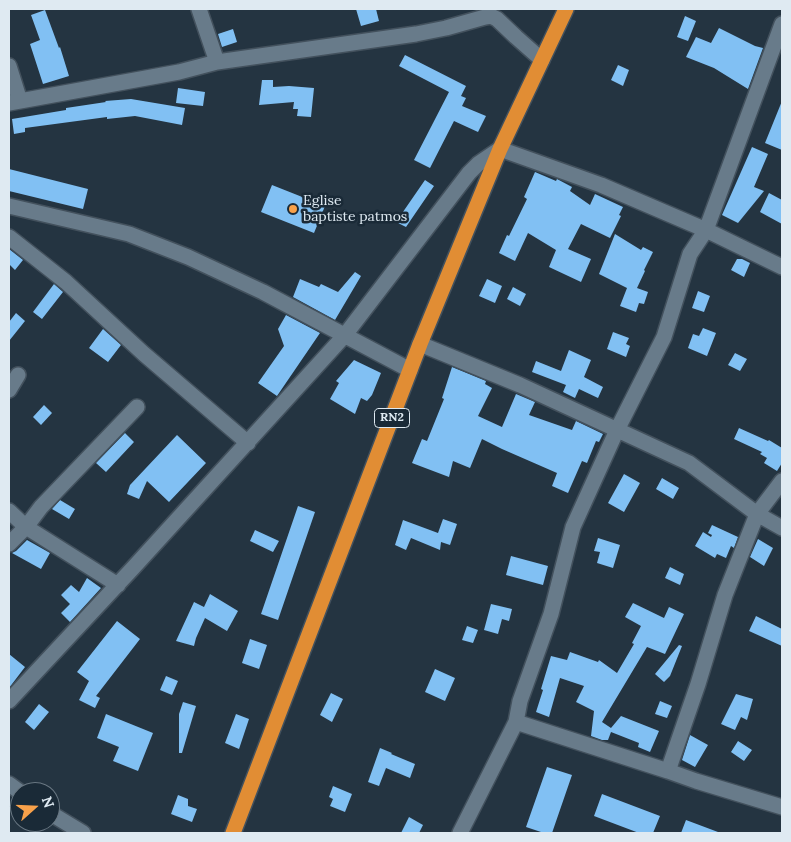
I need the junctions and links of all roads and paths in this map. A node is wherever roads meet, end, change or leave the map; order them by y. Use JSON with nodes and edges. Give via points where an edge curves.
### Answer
{"nodes":[{"id":1,"x":199,"y":9,"type":"edge"},
{"id":2,"x":566,"y":9,"type":"edge"},
{"id":3,"x":489,"y":12,"type":"edge"},
{"id":4,"x":782,"y":24,"type":"edge"},
{"id":5,"x":542,"y":60,"type":"junction"},
{"id":6,"x":217,"y":62,"type":"junction"},
{"id":7,"x":9,"y":66,"type":"edge"},
{"id":8,"x":14,"y":102,"type":"edge"},
{"id":9,"x":500,"y":149,"type":"junction"},
{"id":10,"x":9,"y":206,"type":"edge"},
{"id":11,"x":706,"y":230,"type":"junction"},
{"id":12,"x":9,"y":237,"type":"edge"},
{"id":13,"x":782,"y":267,"type":"edge"},
{"id":14,"x":345,"y":335,"type":"junction"},
{"id":15,"x":420,"y":344,"type":"junction"},
{"id":16,"x":410,"y":370,"type":"junction"},
{"id":17,"x":18,"y":375,"type":"dead end"},
{"id":18,"x":9,"y":390,"type":"edge"},
{"id":19,"x":137,"y":407,"type":"dead end"},
{"id":20,"x":617,"y":430,"type":"junction"},
{"id":21,"x":248,"y":443,"type":"junction"},
{"id":22,"x":782,"y":482,"type":"edge"},
{"id":23,"x":9,"y":511,"type":"edge"},
{"id":24,"x":757,"y":514,"type":"junction"},
{"id":25,"x":26,"y":527,"type":"junction"},
{"id":26,"x":782,"y":528,"type":"edge"},
{"id":27,"x":9,"y":544,"type":"edge"},
{"id":28,"x":118,"y":585,"type":"junction"},
{"id":29,"x":9,"y":701,"type":"edge"},
{"id":30,"x":516,"y":722,"type":"junction"},
{"id":31,"x":668,"y":771,"type":"junction"},
{"id":32,"x":782,"y":808,"type":"edge"},
{"id":33,"x":60,"y":819,"type":"edge"},
{"id":34,"x":84,"y":833,"type":"edge"},
{"id":35,"x":233,"y":833,"type":"edge"},
{"id":36,"x":460,"y":833,"type":"edge"}],
"edges":[{"from":1,"to":6,"type":"street"},
{"from":2,"to":5,"type":"highway","number":"RN2"},
{"from":3,"to":5,"type":"street"},
{"from":3,"to":6,"type":"street","via":[[485,17],[416,34]]},
{"from":4,"to":11,"type":"street"},
{"from":5,"to":9,"type":"highway","number":"RN2"},
{"from":6,"to":8,"type":"street"},
{"from":7,"to":8,"type":"street"},
{"from":9,"to":11,"type":"street","via":[[601,185]]},
{"from":9,"to":14,"type":"street","via":[[469,172]]},
{"from":9,"to":15,"type":"highway","number":"RN2"},
{"from":10,"to":14,"type":"street","via":[[137,237],[254,288]]},
{"from":11,"to":13,"type":"street"},
{"from":11,"to":20,"type":"street","via":[[690,254],[664,337]]},
{"from":12,"to":21,"type":"street","via":[[66,282]]},
{"from":14,"to":16,"type":"street"},
{"from":14,"to":21,"type":"street"},
{"from":15,"to":16,"type":"highway","number":"RN2"},
{"from":15,"to":20,"type":"street"},
{"from":16,"to":35,"type":"highway","number":"RN2"},
{"from":17,"to":18,"type":"street"},
{"from":19,"to":25,"type":"street","via":[[41,507]]},
{"from":20,"to":24,"type":"street","via":[[689,463]]},
{"from":20,"to":30,"type":"street","via":[[573,527],[551,614],[520,701]]},
{"from":21,"to":28,"type":"street"},
{"from":22,"to":24,"type":"street"},
{"from":23,"to":25,"type":"street"},
{"from":24,"to":26,"type":"street"},
{"from":24,"to":31,"type":"street","via":[[725,595]]},
{"from":25,"to":27,"type":"street"},
{"from":25,"to":28,"type":"street"},
{"from":28,"to":29,"type":"street"},
{"from":30,"to":31,"type":"street"},
{"from":30,"to":36,"type":"street"},
{"from":31,"to":32,"type":"street"},
{"from":33,"to":34,"type":"street"}]}
